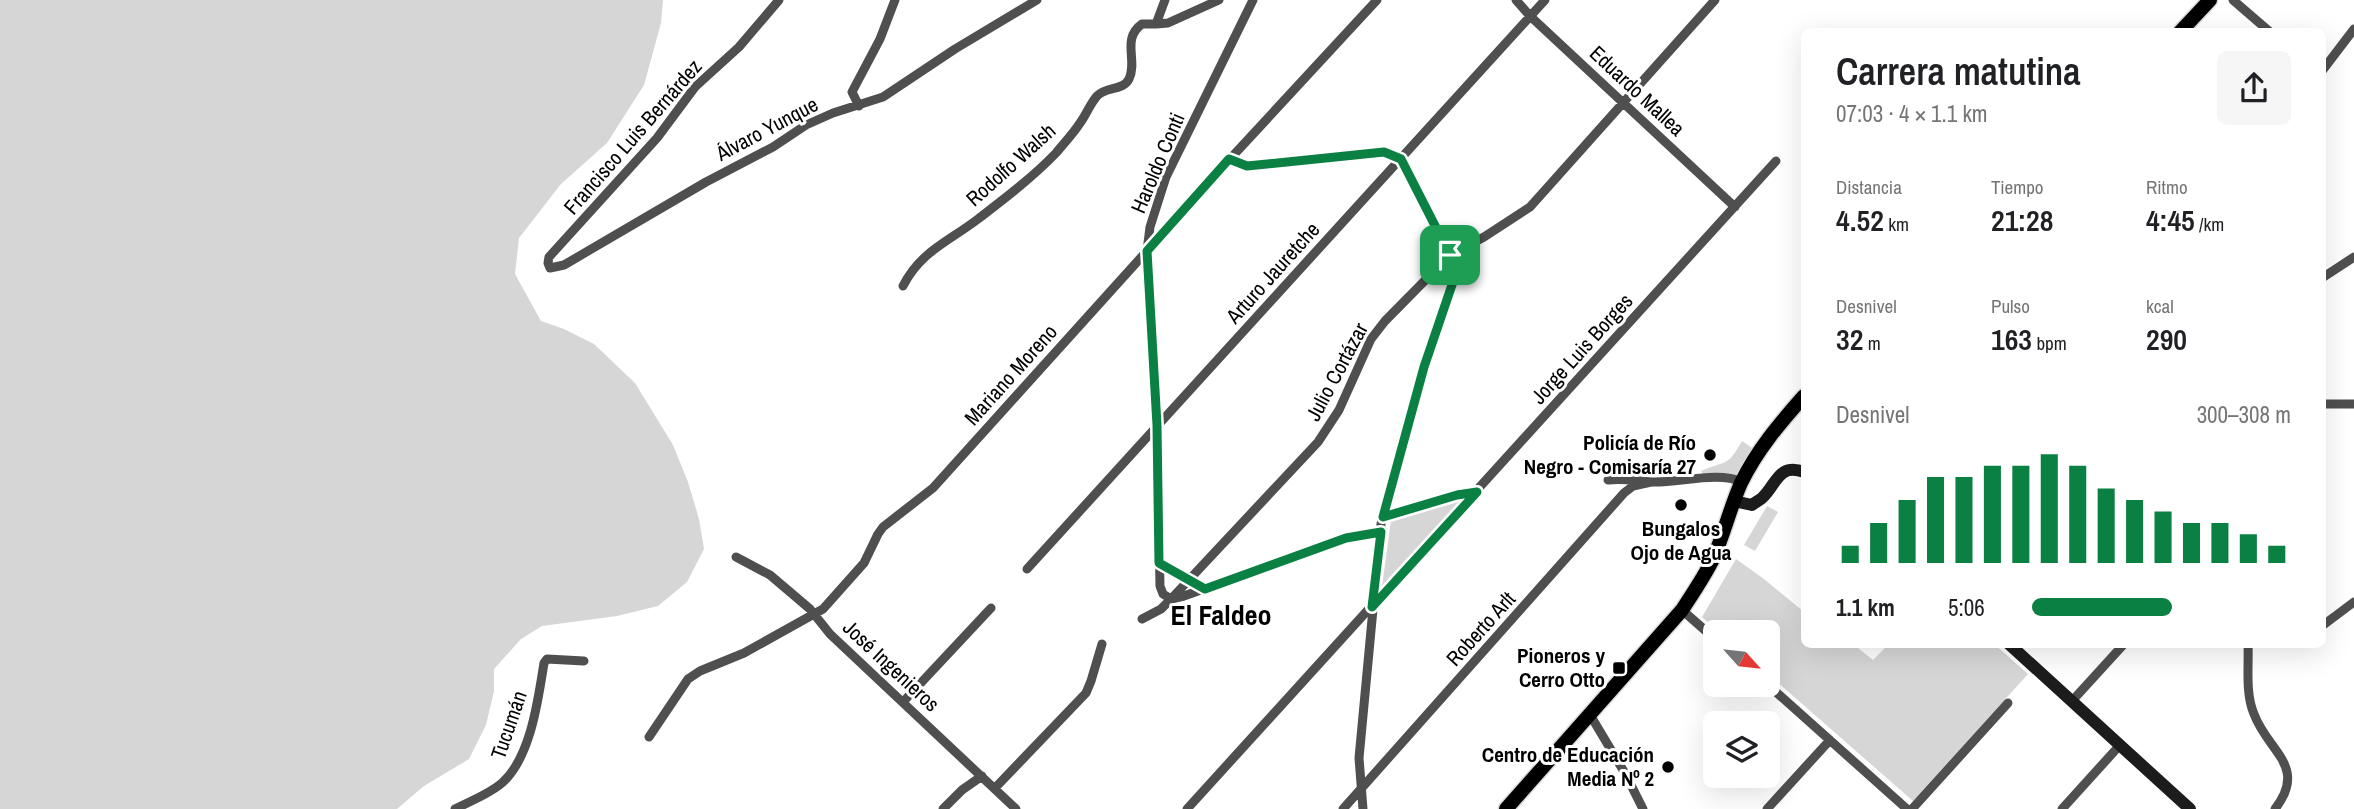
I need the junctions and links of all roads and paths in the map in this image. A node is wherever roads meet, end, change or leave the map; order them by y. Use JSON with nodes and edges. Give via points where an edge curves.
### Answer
{"nodes":[{"id":1,"x":779,"y":0,"type":"edge"},
{"id":2,"x":895,"y":0,"type":"edge"},
{"id":3,"x":1037,"y":0,"type":"edge"},
{"id":4,"x":1165,"y":0,"type":"edge"},
{"id":5,"x":1219,"y":0,"type":"edge"},
{"id":6,"x":1253,"y":0,"type":"edge"},
{"id":7,"x":1517,"y":0,"type":"edge"},
{"id":8,"x":1545,"y":0,"type":"edge"},
{"id":9,"x":1714,"y":0,"type":"edge"},
{"id":10,"x":2210,"y":0,"type":"edge"},
{"id":11,"x":2233,"y":0,"type":"edge"},
{"id":12,"x":1376,"y":1,"type":"edge"},
{"id":13,"x":1530,"y":16,"type":"junction"},
{"id":14,"x":1156,"y":24,"type":"junction"},
{"id":15,"x":2184,"y":28,"type":"edge"},
{"id":16,"x":2265,"y":28,"type":"edge"},
{"id":17,"x":2354,"y":29,"type":"edge"},
{"id":18,"x":2326,"y":66,"type":"edge"},
{"id":19,"x":1623,"y":101,"type":"junction"},
{"id":20,"x":859,"y":106,"type":"junction"},
{"id":21,"x":1229,"y":159,"type":"junction"},
{"id":22,"x":1401,"y":159,"type":"junction"},
{"id":23,"x":1776,"y":161,"type":"dead end"},
{"id":24,"x":1735,"y":207,"type":"junction"},
{"id":25,"x":1147,"y":251,"type":"junction"},
{"id":26,"x":1450,"y":255,"type":"junction"},
{"id":27,"x":2354,"y":257,"type":"edge"},
{"id":28,"x":550,"y":268,"type":"joint"},
{"id":29,"x":2326,"y":275,"type":"edge"},
{"id":30,"x":903,"y":286,"type":"dead end"},
{"id":31,"x":1801,"y":399,"type":"edge"},
{"id":32,"x":2326,"y":404,"type":"edge"},
{"id":33,"x":2354,"y":404,"type":"edge"},
{"id":34,"x":1157,"y":425,"type":"junction"},
{"id":35,"x":1801,"y":471,"type":"edge"},
{"id":36,"x":1608,"y":480,"type":"dead end"},
{"id":37,"x":1651,"y":482,"type":"junction"},
{"id":38,"x":1742,"y":482,"type":"junction"},
{"id":39,"x":1477,"y":492,"type":"junction"},
{"id":40,"x":1734,"y":501,"type":"junction"},
{"id":41,"x":1383,"y":517,"type":"junction"},
{"id":42,"x":1381,"y":532,"type":"junction"},
{"id":43,"x":736,"y":557,"type":"dead end"},
{"id":44,"x":1159,"y":563,"type":"junction"},
{"id":45,"x":1027,"y":569,"type":"dead end"},
{"id":46,"x":1188,"y":579,"type":"junction"},
{"id":47,"x":1205,"y":589,"type":"junction"},
{"id":48,"x":1171,"y":599,"type":"junction"},
{"id":49,"x":2354,"y":603,"type":"edge"},
{"id":50,"x":1372,"y":607,"type":"junction"},
{"id":51,"x":991,"y":608,"type":"dead end"},
{"id":52,"x":1682,"y":610,"type":"junction"},
{"id":53,"x":814,"y":614,"type":"junction"},
{"id":54,"x":1142,"y":619,"type":"dead end"},
{"id":55,"x":2326,"y":623,"type":"edge"},
{"id":56,"x":1703,"y":628,"type":"edge"},
{"id":57,"x":1102,"y":644,"type":"dead end"},
{"id":58,"x":2013,"y":648,"type":"edge"},
{"id":59,"x":2120,"y":648,"type":"edge"},
{"id":60,"x":2248,"y":648,"type":"edge"},
{"id":61,"x":584,"y":661,"type":"dead end"},
{"id":62,"x":1780,"y":696,"type":"edge"},
{"id":63,"x":2072,"y":701,"type":"junction"},
{"id":64,"x":903,"y":702,"type":"junction"},
{"id":65,"x":2008,"y":703,"type":"dead end"},
{"id":66,"x":1589,"y":713,"type":"junction"},
{"id":67,"x":649,"y":737,"type":"dead end"},
{"id":68,"x":1830,"y":740,"type":"junction"},
{"id":69,"x":2120,"y":745,"type":"junction"},
{"id":70,"x":982,"y":776,"type":"junction"},
{"id":71,"x":995,"y":789,"type":"junction"},
{"id":72,"x":1360,"y":790,"type":"junction"},
{"id":73,"x":455,"y":809,"type":"edge"},
{"id":74,"x":943,"y":809,"type":"edge"},
{"id":75,"x":1016,"y":809,"type":"edge"},
{"id":76,"x":1187,"y":809,"type":"edge"},
{"id":77,"x":1343,"y":809,"type":"edge"},
{"id":78,"x":1363,"y":809,"type":"edge"},
{"id":79,"x":1506,"y":809,"type":"edge"},
{"id":80,"x":1643,"y":809,"type":"edge"},
{"id":81,"x":1767,"y":809,"type":"edge"},
{"id":82,"x":1907,"y":809,"type":"edge"},
{"id":83,"x":1912,"y":809,"type":"edge"},
{"id":84,"x":2062,"y":809,"type":"edge"},
{"id":85,"x":2190,"y":809,"type":"edge"},
{"id":86,"x":2275,"y":809,"type":"edge"}],
"edges":[{"from":1,"to":28,"type":"street","name":"Francisco Luis Bernárdez","via":[[739,47],[695,87],[657,138],[549,257]]},
{"from":2,"to":20,"type":"street","via":[[852,92]]},
{"from":3,"to":20,"type":"street","name":"Álvaro Yunque","via":[[883,97]]},
{"from":4,"to":14,"type":"street"},
{"from":5,"to":14,"type":"street"},
{"from":6,"to":25,"type":"street","name":"Haroldo Conti","via":[[1166,177]]},
{"from":7,"to":13,"type":"street","name":"Eduardo Mallea"},
{"from":8,"to":13,"type":"street","name":"Arturo Jauretche"},
{"from":9,"to":19,"type":"street","name":"Julio Cortázar"},
{"from":10,"to":15,"type":"main road"},
{"from":11,"to":16,"type":"street"},
{"from":12,"to":21,"type":"street","name":"Mariano Moreno"},
{"from":13,"to":19,"type":"street","name":"Eduardo Mallea"},
{"from":13,"to":22,"type":"street","name":"Arturo Jauretche"},
{"from":14,"to":30,"type":"street","name":"Rodolfo Walsh","via":[[1142,24],[1132,35],[1126,83],[1098,94],[1054,154],[979,218],[922,257]]},
{"from":17,"to":18,"type":"street"},
{"from":19,"to":24,"type":"street","name":"Eduardo Mallea"},
{"from":19,"to":26,"type":"street","name":"Julio Cortázar","via":[[1530,206]]},
{"from":20,"to":28,"type":"street","name":"Álvaro Yunque","via":[[806,125],[564,265]]},
{"from":21,"to":22,"type":"street","via":[[1247,166],[1384,152]]},
{"from":21,"to":25,"type":"street","name":"Mariano Moreno"},
{"from":22,"to":26,"type":"street"},
{"from":22,"to":34,"type":"street","name":"Arturo Jauretche"},
{"from":23,"to":24,"type":"street","name":"Jorge Luis Borges"},
{"from":24,"to":39,"type":"street","name":"Jorge Luis Borges"},
{"from":25,"to":34,"type":"street","name":"Haroldo Conti"},
{"from":25,"to":53,"type":"street","name":"Mariano Moreno","via":[[933,488],[883,527],[864,563]]},
{"from":26,"to":41,"type":"street","via":[[1455,276],[1424,367]]},
{"from":26,"to":46,"type":"street","name":"Julio Cortázar","via":[[1371,339],[1339,410],[1318,442]]},
{"from":27,"to":29,"type":"street"},
{"from":31,"to":38,"type":"main road","via":[[1771,434]]},
{"from":32,"to":33,"type":"street"},
{"from":34,"to":44,"type":"street","name":"Haroldo Conti"},
{"from":34,"to":45,"type":"street","name":"Arturo Jauretche"},
{"from":35,"to":40,"type":"main road","via":[[1776,478],[1763,498],[1752,505]]},
{"from":36,"to":37,"type":"street"},
{"from":37,"to":38,"type":"street","via":[[1728,478]]},
{"from":37,"to":72,"type":"street","name":"Roberto Arlt","via":[[1624,493]]},
{"from":38,"to":40,"type":"main road"},
{"from":39,"to":41,"type":"street"},
{"from":39,"to":50,"type":"street","name":"Jorge Luis Borges"},
{"from":40,"to":52,"type":"main road","via":[[1712,559]]},
{"from":41,"to":42,"type":"street"},
{"from":42,"to":47,"type":"street","via":[[1346,538]]},
{"from":42,"to":50,"type":"street"},
{"from":43,"to":53,"type":"street","name":"José Ingenieros","via":[[770,576]]},
{"from":44,"to":46,"type":"street"},
{"from":44,"to":48,"type":"street","name":"Haroldo Conti","via":[[1160,586]]},
{"from":46,"to":47,"type":"street"},
{"from":46,"to":48,"type":"street","name":"Julio Cortázar"},
{"from":47,"to":48,"type":"street"},
{"from":48,"to":54,"type":"street","name":"Julio Cortázar"},
{"from":49,"to":55,"type":"street"},
{"from":50,"to":72,"type":"street"},
{"from":50,"to":76,"type":"street","name":"Jorge Luis Borges"},
{"from":51,"to":64,"type":"street"},
{"from":52,"to":56,"type":"street"},
{"from":52,"to":66,"type":"main road"},
{"from":53,"to":64,"type":"street","name":"José Ingenieros"},
{"from":53,"to":67,"type":"street","name":"Mariano Moreno","via":[[688,679]]},
{"from":57,"to":71,"type":"street","via":[[1086,693]]},
{"from":58,"to":63,"type":"main road"},
{"from":59,"to":63,"type":"street"},
{"from":60,"to":86,"type":"street","via":[[2253,713],[2288,774],[2288,789]]},
{"from":61,"to":73,"type":"street","name":"Tucumán","via":[[547,659],[533,720],[513,770],[496,787]]},
{"from":62,"to":68,"type":"street"},
{"from":63,"to":69,"type":"main road"},
{"from":64,"to":70,"type":"street","name":"José Ingenieros"},
{"from":65,"to":83,"type":"street"},
{"from":66,"to":79,"type":"main road"},
{"from":66,"to":80,"type":"street"},
{"from":68,"to":81,"type":"street"},
{"from":68,"to":82,"type":"street"},
{"from":69,"to":84,"type":"street"},
{"from":69,"to":85,"type":"main road"},
{"from":70,"to":71,"type":"street","name":"José Ingenieros"},
{"from":70,"to":74,"type":"street"},
{"from":71,"to":75,"type":"street","name":"José Ingenieros"},
{"from":72,"to":77,"type":"street","name":"Roberto Arlt"},
{"from":72,"to":78,"type":"street"}]}
